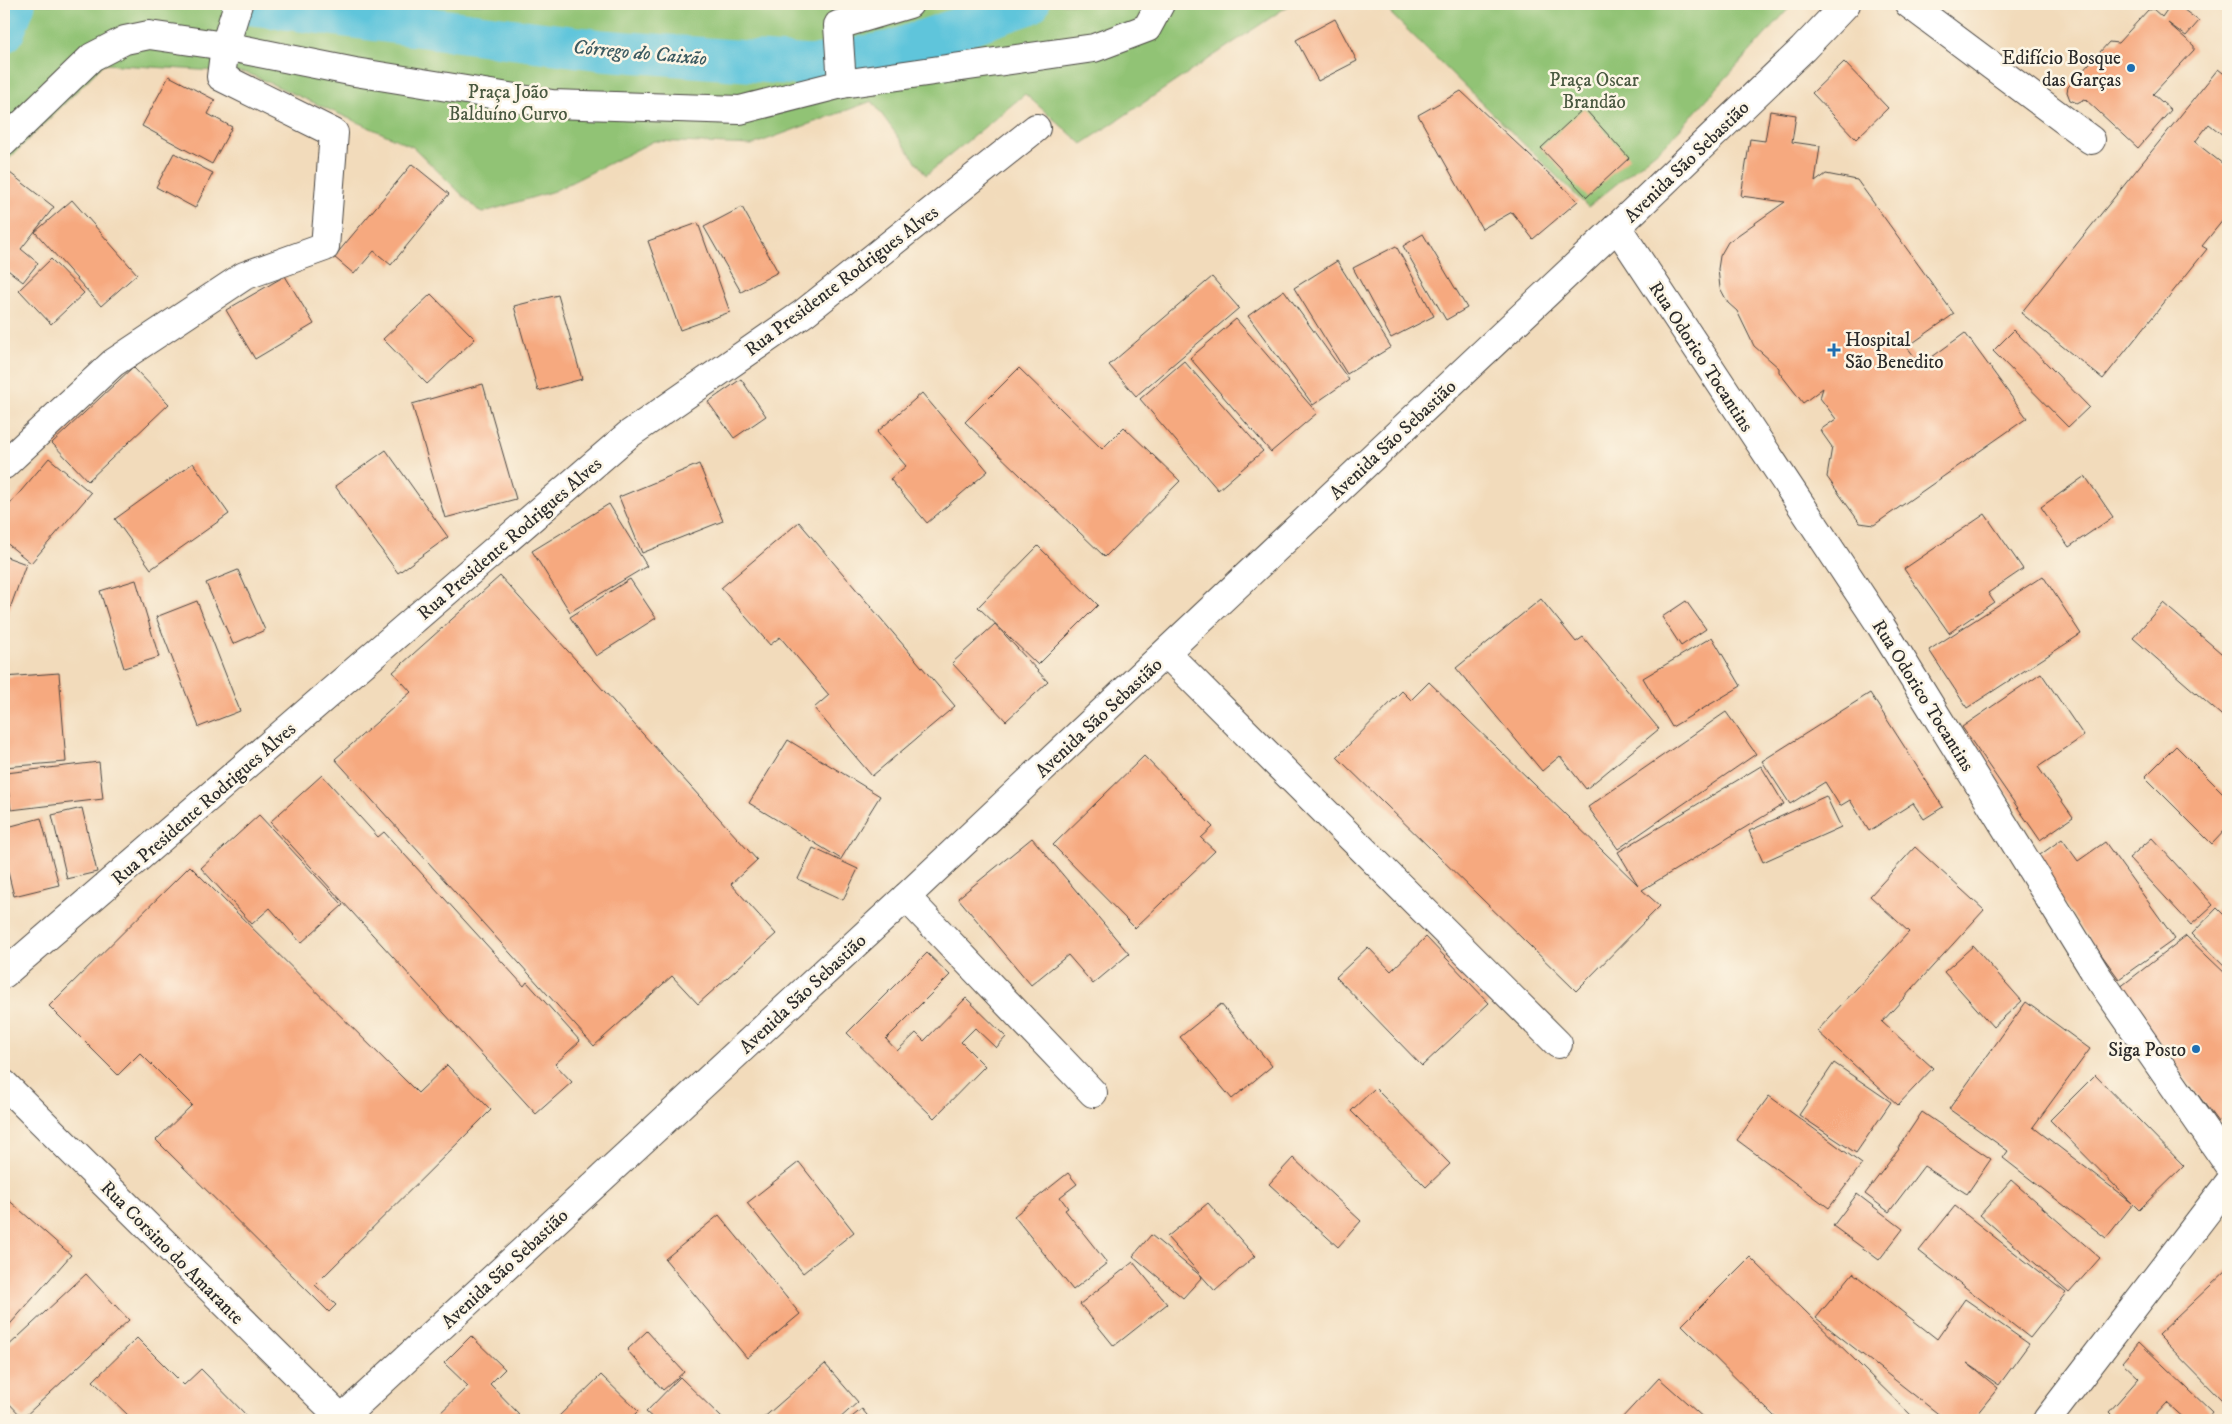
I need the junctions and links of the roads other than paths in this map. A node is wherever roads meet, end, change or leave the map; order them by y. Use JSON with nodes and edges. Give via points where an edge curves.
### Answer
{"nodes":[{"id":1,"x":909,"y":4,"type":"edge"},
{"id":2,"x":1160,"y":4,"type":"edge"},
{"id":3,"x":1846,"y":4,"type":"edge"},
{"id":4,"x":1909,"y":4,"type":"edge"},
{"id":5,"x":235,"y":12,"type":"edge"},
{"id":6,"x":225,"y":46,"type":"junction"},
{"id":7,"x":842,"y":84,"type":"junction"},
{"id":8,"x":1036,"y":128,"type":"dead end"},
{"id":9,"x":2091,"y":140,"type":"dead end"},
{"id":10,"x":4,"y":142,"type":"edge"},
{"id":11,"x":1617,"y":227,"type":"junction"},
{"id":12,"x":4,"y":465,"type":"edge"},
{"id":13,"x":1166,"y":653,"type":"junction"},
{"id":14,"x":906,"y":897,"type":"junction"},
{"id":15,"x":4,"y":974,"type":"edge"},
{"id":16,"x":1558,"y":1044,"type":"dead end"},
{"id":17,"x":4,"y":1084,"type":"edge"},
{"id":18,"x":1093,"y":1093,"type":"dead end"},
{"id":19,"x":2228,"y":1164,"type":"edge"},
{"id":20,"x":2228,"y":1184,"type":"edge"},
{"id":21,"x":341,"y":1420,"type":"edge"},
{"id":22,"x":2047,"y":1420,"type":"edge"}],
"edges":[{"from":1,"to":7,"type":"street","via":[[838,25]]},
{"from":2,"to":7,"type":"street","via":[[1147,28],[1094,48]]},
{"from":3,"to":11,"type":"street","name":"Avenida São Sebastião"},
{"from":4,"to":9,"type":"street"},
{"from":5,"to":6,"type":"street"},
{"from":6,"to":7,"type":"street","via":[[355,72],[552,104],[740,110]]},
{"from":6,"to":10,"type":"street","via":[[149,35],[124,40],[92,56]]},
{"from":6,"to":12,"type":"street","via":[[221,77],[334,133],[325,247],[244,276],[113,363]]},
{"from":8,"to":15,"type":"street","name":"Rua Presidente Rodrigues Alves","via":[[804,313],[628,435]]},
{"from":11,"to":13,"type":"street","name":"Avenida São Sebastião"},
{"from":11,"to":19,"type":"street","name":"Rua Odorico Tocantins","via":[[1881,626],[2096,974]]},
{"from":13,"to":14,"type":"street","name":"Avenida São Sebastião"},
{"from":13,"to":16,"type":"street"},
{"from":14,"to":18,"type":"street"},
{"from":14,"to":21,"type":"street","name":"Avenida São Sebastião"},
{"from":17,"to":21,"type":"street","name":"Rua Corsino do Amarante"},
{"from":20,"to":22,"type":"street"}]}
